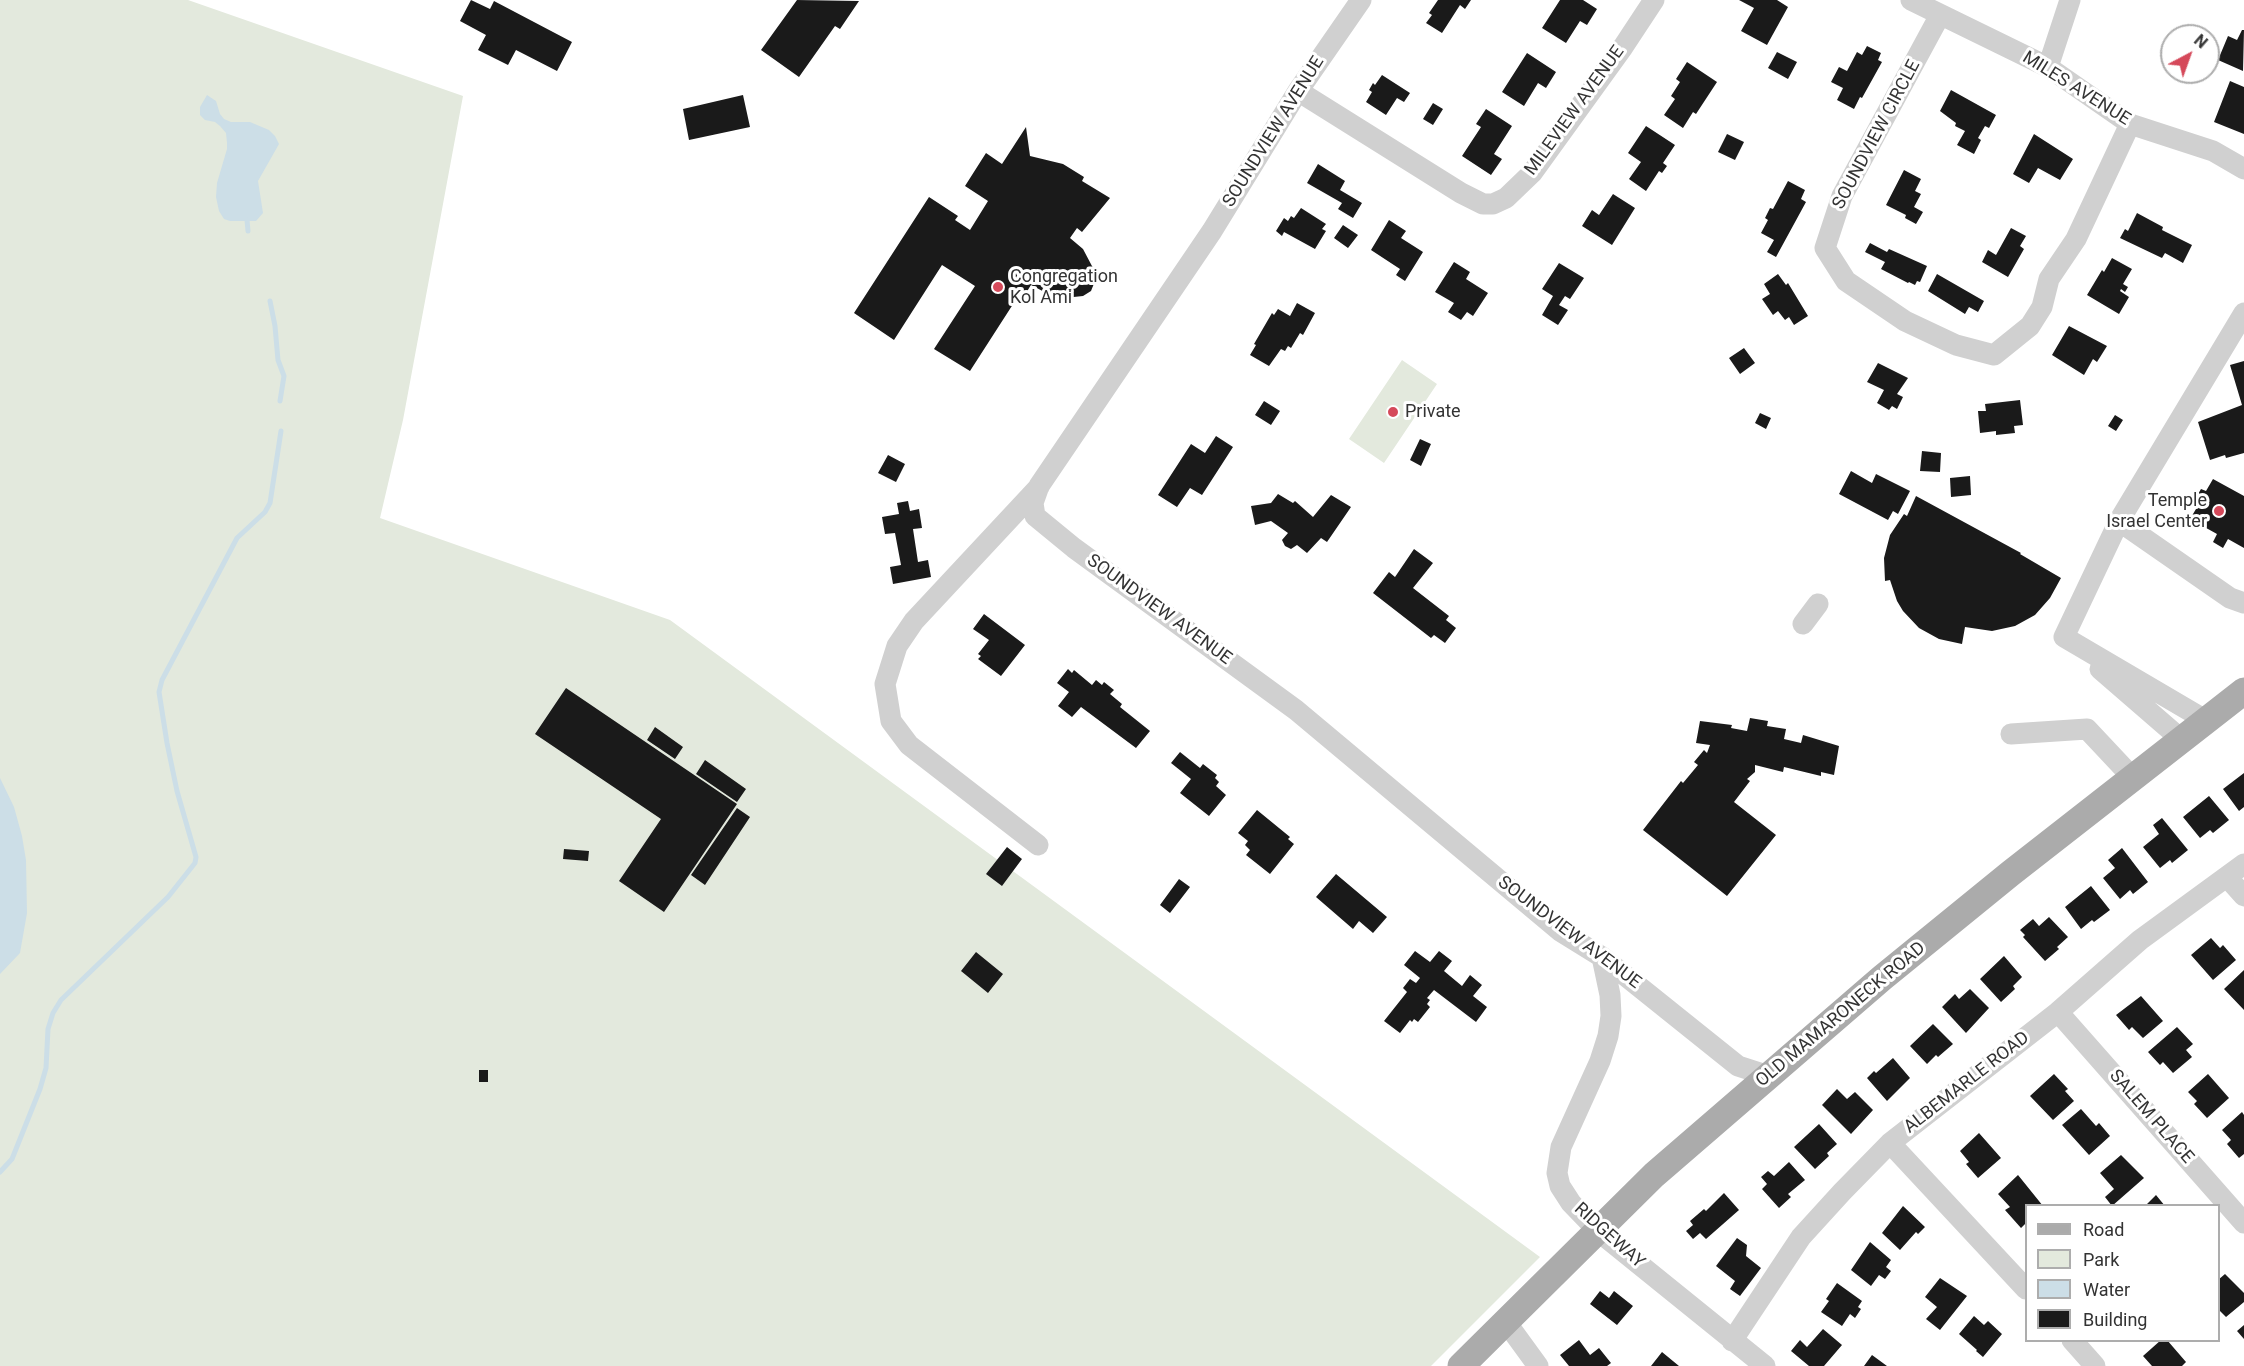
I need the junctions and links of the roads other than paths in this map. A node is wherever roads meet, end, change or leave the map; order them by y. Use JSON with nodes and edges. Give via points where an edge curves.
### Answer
{"nodes":[{"id":1,"x":1361,"y":0,"type":"edge"},
{"id":2,"x":1654,"y":0,"type":"edge"},
{"id":3,"x":1911,"y":0,"type":"edge"},
{"id":4,"x":2070,"y":0,"type":"edge"},
{"id":5,"x":1941,"y":15,"type":"junction"},
{"id":6,"x":2048,"y":67,"type":"junction"},
{"id":7,"x":1298,"y":91,"type":"junction"},
{"id":8,"x":2130,"y":124,"type":"junction"},
{"id":9,"x":2244,"y":169,"type":"edge"},
{"id":10,"x":2244,"y":313,"type":"edge"},
{"id":11,"x":1039,"y":486,"type":"junction"},
{"id":12,"x":2119,"y":521,"type":"junction"},
{"id":13,"x":2244,"y":603,"type":"edge"},
{"id":14,"x":1818,"y":604,"type":"dead end"},
{"id":15,"x":1803,"y":624,"type":"dead end"},
{"id":16,"x":2064,"y":637,"type":"junction"},
{"id":17,"x":2244,"y":691,"type":"edge"},
{"id":18,"x":2207,"y":720,"type":"junction"},
{"id":19,"x":2011,"y":734,"type":"dead end"},
{"id":20,"x":2182,"y":741,"type":"junction"},
{"id":21,"x":2133,"y":778,"type":"junction"},
{"id":22,"x":1038,"y":845,"type":"dead end"},
{"id":23,"x":2236,"y":871,"type":"edge"},
{"id":24,"x":2244,"y":896,"type":"edge"},
{"id":25,"x":1602,"y":957,"type":"junction"},
{"id":26,"x":2058,"y":1012,"type":"junction"},
{"id":27,"x":1769,"y":1076,"type":"junction"},
{"id":28,"x":1890,"y":1143,"type":"junction"},
{"id":29,"x":2244,"y":1223,"type":"edge"},
{"id":30,"x":1598,"y":1231,"type":"junction"},
{"id":31,"x":2025,"y":1287,"type":"edge"},
{"id":32,"x":1506,"y":1322,"type":"junction"},
{"id":33,"x":1732,"y":1341,"type":"junction"},
{"id":34,"x":2073,"y":1342,"type":"edge"},
{"id":35,"x":1461,"y":1366,"type":"edge"},
{"id":36,"x":1538,"y":1366,"type":"edge"},
{"id":37,"x":1765,"y":1366,"type":"edge"},
{"id":38,"x":2095,"y":1366,"type":"edge"}],
"edges":[{"from":1,"to":7,"type":"street","name":"SOUNDVIEW AVENUE"},
{"from":2,"to":7,"type":"street","name":"MILEVIEW AVENUE","via":[[1532,173],[1506,198],[1493,204],[1483,204],[1461,193]]},
{"from":3,"to":5,"type":"street","name":"MILES AVENUE"},
{"from":4,"to":6,"type":"street"},
{"from":5,"to":6,"type":"street","name":"MILES AVENUE"},
{"from":5,"to":8,"type":"street","name":"SOUNDVIEW CIRCLE","via":[[1842,196],[1825,248],[1846,281],[1905,321],[1956,345],[1994,355],[2030,326],[2042,307],[2049,279],[2076,238]]},
{"from":6,"to":8,"type":"street","name":"MILES AVENUE"},
{"from":7,"to":11,"type":"street","name":"SOUNDVIEW AVENUE","via":[[1212,231]]},
{"from":8,"to":9,"type":"street","name":"MILES AVENUE","via":[[2213,151]]},
{"from":10,"to":12,"type":"street"},
{"from":11,"to":22,"type":"street","via":[[915,621],[897,646],[885,684],[891,721],[909,745]]},
{"from":11,"to":25,"type":"street","name":"SOUNDVIEW AVENUE","via":[[1033,503],[1035,516],[1296,710],[1560,931]]},
{"from":12,"to":13,"type":"street","via":[[2230,598]]},
{"from":12,"to":16,"type":"street"},
{"from":14,"to":15,"type":"street"},
{"from":16,"to":18,"type":"street"},
{"from":16,"to":20,"type":"street"},
{"from":17,"to":18,"type":"main road","name":"OLD MAMARONECK ROAD"},
{"from":18,"to":20,"type":"main road","name":"OLD MAMARONECK ROAD"},
{"from":19,"to":21,"type":"street","via":[[2086,729]]},
{"from":20,"to":21,"type":"main road","name":"OLD MAMARONECK ROAD"},
{"from":21,"to":27,"type":"main road","name":"OLD MAMARONECK ROAD","via":[[2011,873]]},
{"from":23,"to":24,"type":"street"},
{"from":23,"to":26,"type":"street","name":"ALBEMARLE ROAD","via":[[2140,940]]},
{"from":25,"to":27,"type":"street","name":"SOUNDVIEW AVENUE","via":[[1738,1066]]},
{"from":25,"to":30,"type":"street","name":"RIDGEWAY","via":[[1610,995],[1608,1036],[1561,1147],[1557,1173],[1571,1203]]},
{"from":26,"to":28,"type":"street","name":"ALBEMARLE ROAD"},
{"from":26,"to":29,"type":"street","name":"SALEM PLACE"},
{"from":27,"to":30,"type":"main road","name":"OLD MAMARONECK ROAD","via":[[1654,1175]]},
{"from":28,"to":31,"type":"street"},
{"from":28,"to":33,"type":"street","name":"ALBEMARLE ROAD","via":[[1801,1237]]},
{"from":30,"to":32,"type":"main road","name":"OLD MAMARONECK ROAD"},
{"from":30,"to":33,"type":"street","name":"RIDGEWAY"},
{"from":32,"to":35,"type":"main road","name":"OLD MAMARONECK ROAD"},
{"from":32,"to":36,"type":"street"},
{"from":33,"to":37,"type":"street","name":"RIDGEWAY"},
{"from":34,"to":38,"type":"street"}]}
